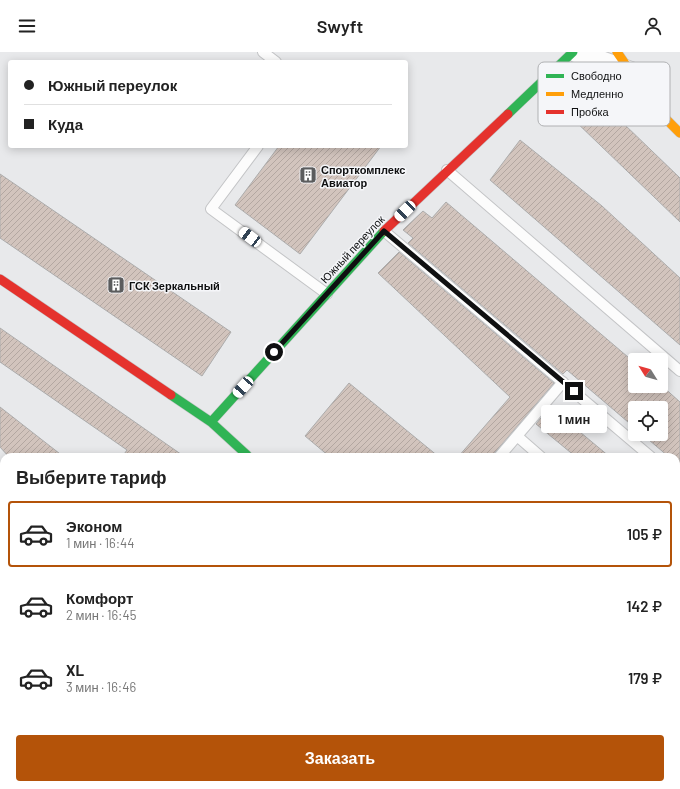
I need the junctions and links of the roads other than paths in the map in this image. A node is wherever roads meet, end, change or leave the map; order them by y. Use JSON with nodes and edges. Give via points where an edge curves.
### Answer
{"nodes":[{"id":1,"x":263,"y":52,"type":"edge"},
{"id":2,"x":573,"y":52,"type":"edge"},
{"id":3,"x":576,"y":52,"type":"edge"},
{"id":4,"x":617,"y":52,"type":"edge"},
{"id":5,"x":273,"y":60,"type":"edge"},
{"id":6,"x":562,"y":62,"type":"edge"},
{"id":7,"x":604,"y":62,"type":"edge"},
{"id":8,"x":624,"y":62,"type":"edge"},
{"id":9,"x":538,"y":85,"type":"edge"},
{"id":10,"x":670,"y":123,"type":"edge"},
{"id":11,"x":680,"y":133,"type":"edge"},
{"id":12,"x":257,"y":148,"type":"edge"},
{"id":13,"x":447,"y":170,"type":"junction"},
{"id":14,"x":384,"y":231,"type":"junction"},
{"id":15,"x":0,"y":278,"type":"edge"},
{"id":16,"x":327,"y":294,"type":"junction"},
{"id":17,"x":680,"y":371,"type":"edge"},
{"id":18,"x":563,"y":382,"type":"junction"},
{"id":19,"x":211,"y":422,"type":"junction"},
{"id":20,"x":517,"y":436,"type":"junction"},
{"id":21,"x":244,"y":453,"type":"edge"},
{"id":22,"x":502,"y":453,"type":"edge"},
{"id":23,"x":537,"y":453,"type":"edge"},
{"id":24,"x":646,"y":453,"type":"edge"}],
"edges":[{"from":1,"to":5,"type":"lane"},
{"from":2,"to":6,"type":"street","name":"Южный переулок"},
{"from":3,"to":7,"type":"street"},
{"from":4,"to":8,"type":"street"},
{"from":9,"to":13,"type":"street","name":"Южный переулок"},
{"from":10,"to":11,"type":"street"},
{"from":12,"to":16,"type":"lane","via":[[211,209]]},
{"from":13,"to":14,"type":"street","name":"Южный переулок"},
{"from":13,"to":17,"type":"lane"},
{"from":14,"to":16,"type":"street","name":"Южный переулок"},
{"from":14,"to":18,"type":"lane"},
{"from":15,"to":19,"type":"street"},
{"from":16,"to":19,"type":"street","name":"Южный переулок"},
{"from":18,"to":20,"type":"lane"},
{"from":18,"to":24,"type":"lane"},
{"from":19,"to":21,"type":"street"},
{"from":20,"to":22,"type":"lane"},
{"from":20,"to":23,"type":"lane"}]}
